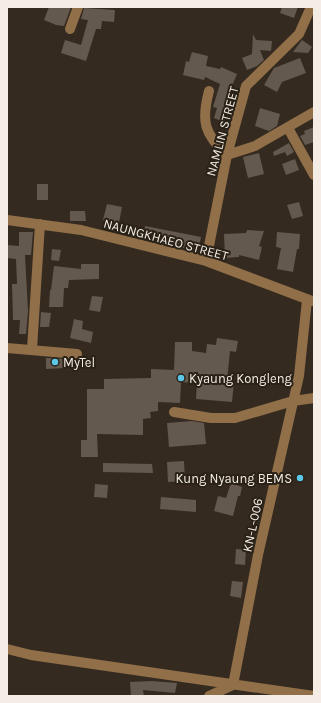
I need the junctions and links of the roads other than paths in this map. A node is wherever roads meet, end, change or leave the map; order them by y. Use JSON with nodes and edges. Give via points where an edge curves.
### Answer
{"nodes":[{"id":1,"x":78,"y":7,"type":"edge"},
{"id":2,"x":311,"y":7,"type":"edge"},
{"id":3,"x":70,"y":29,"type":"dead end"},
{"id":4,"x":208,"y":91,"type":"dead end"},
{"id":5,"x":314,"y":112,"type":"edge"},
{"id":6,"x":288,"y":128,"type":"junction"},
{"id":7,"x":228,"y":155,"type":"junction"},
{"id":8,"x":314,"y":175,"type":"edge"},
{"id":9,"x":7,"y":220,"type":"edge"},
{"id":10,"x":40,"y":224,"type":"junction"},
{"id":11,"x":206,"y":261,"type":"junction"},
{"id":12,"x":311,"y":301,"type":"edge"},
{"id":13,"x":7,"y":348,"type":"edge"},
{"id":14,"x":32,"y":349,"type":"junction"},
{"id":15,"x":77,"y":354,"type":"dead end"},
{"id":16,"x":314,"y":398,"type":"edge"},
{"id":17,"x":293,"y":401,"type":"junction"},
{"id":18,"x":174,"y":412,"type":"dead end"},
{"id":19,"x":7,"y":649,"type":"edge"},
{"id":20,"x":233,"y":685,"type":"junction"},
{"id":21,"x":209,"y":696,"type":"edge"},
{"id":22,"x":314,"y":696,"type":"edge"}],
"edges":[{"from":1,"to":3,"type":"street"},
{"from":2,"to":7,"type":"street","name":"NAMLIN STREET","via":[[299,34],[246,86]]},
{"from":4,"to":7,"type":"street","via":[[204,123],[214,143]]},
{"from":5,"to":6,"type":"street"},
{"from":6,"to":7,"type":"street","via":[[254,146]]},
{"from":6,"to":8,"type":"street"},
{"from":7,"to":11,"type":"street","name":"NAMLIN STREET"},
{"from":9,"to":10,"type":"street","name":"NAUNGKHAEO STREET"},
{"from":10,"to":11,"type":"street","name":"NAUNGKHAEO STREET","via":[[81,230]]},
{"from":10,"to":14,"type":"street"},
{"from":11,"to":12,"type":"street","name":"NAUNGKHAEO STREET"},
{"from":12,"to":17,"type":"street","name":"KN-L-006"},
{"from":13,"to":14,"type":"street"},
{"from":14,"to":15,"type":"street"},
{"from":16,"to":17,"type":"street"},
{"from":17,"to":18,"type":"street","via":[[235,418],[211,418]]},
{"from":17,"to":20,"type":"street","name":"KN-L-006","via":[[258,555]]},
{"from":19,"to":20,"type":"street"},
{"from":20,"to":21,"type":"street"},
{"from":20,"to":22,"type":"street"}]}
